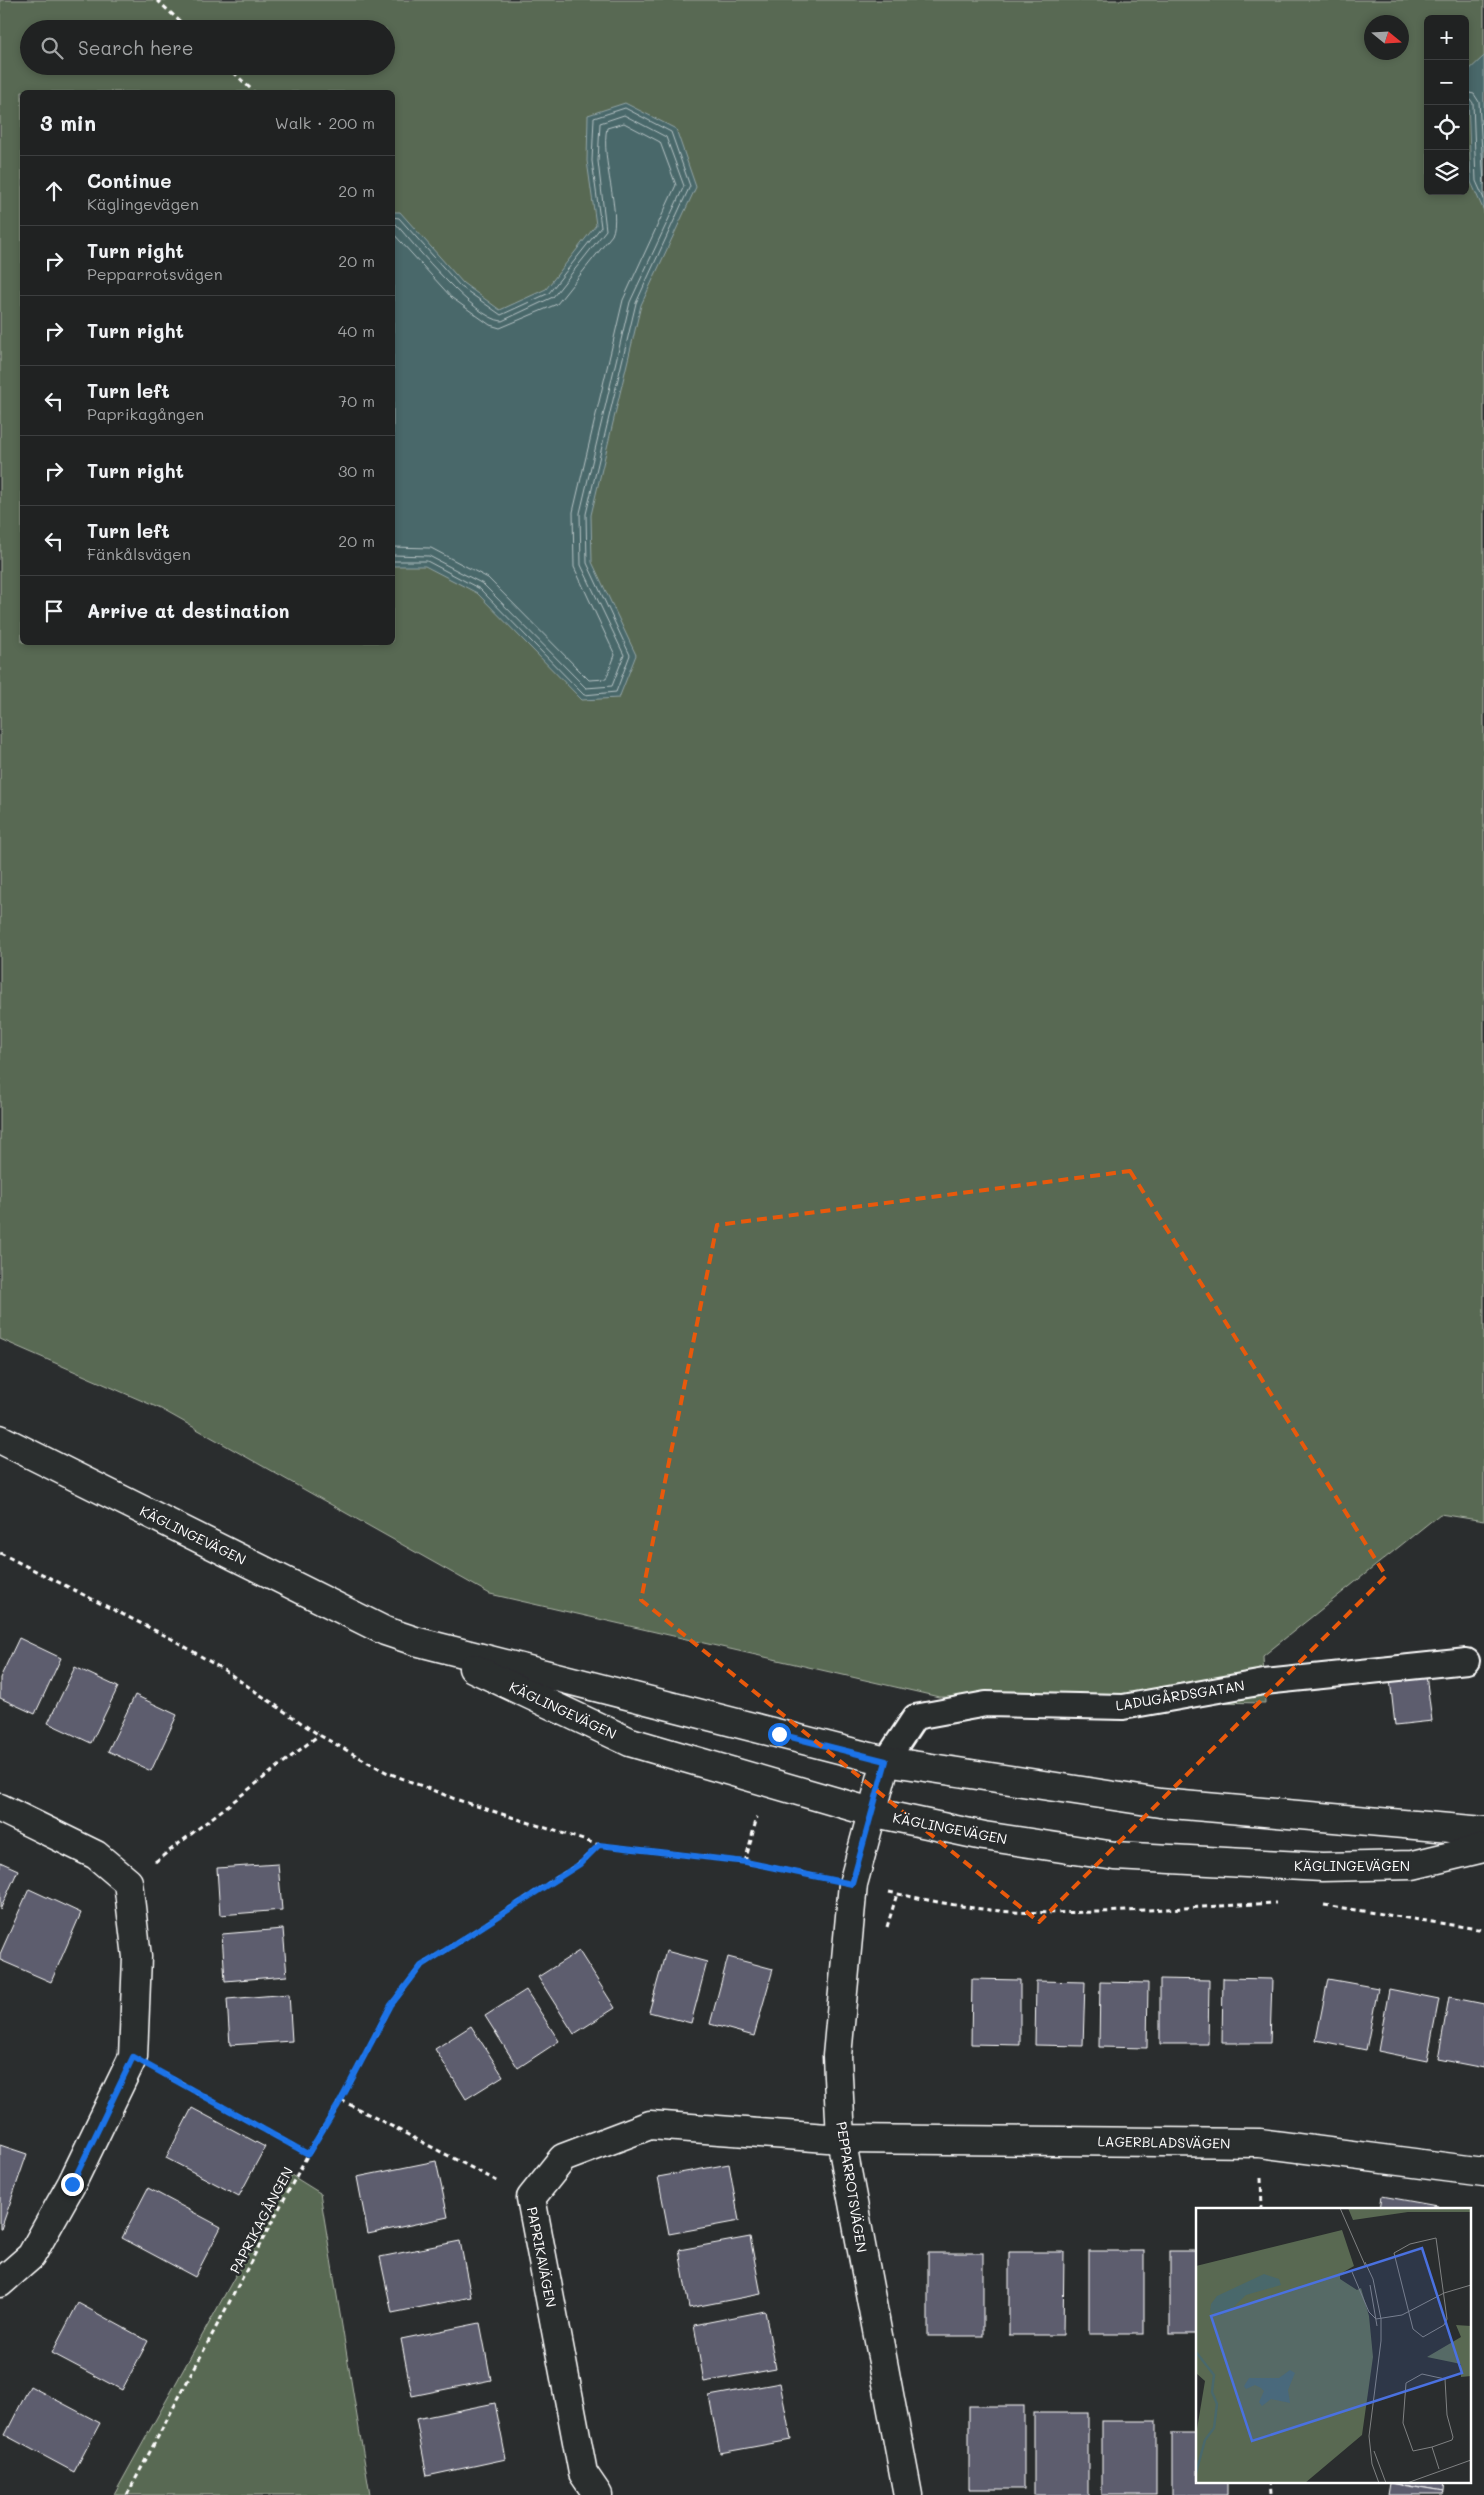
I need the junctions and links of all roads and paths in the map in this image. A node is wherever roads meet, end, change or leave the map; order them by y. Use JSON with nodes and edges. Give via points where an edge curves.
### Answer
{"nodes":[{"id":1,"x":158,"y":0,"type":"edge"},
{"id":2,"x":179,"y":20,"type":"edge"},
{"id":3,"x":236,"y":75,"type":"edge"},
{"id":4,"x":252,"y":90,"type":"edge"},
{"id":5,"x":0,"y":1439,"type":"edge"},
{"id":6,"x":0,"y":1553,"type":"edge"},
{"id":7,"x":415,"y":1641,"type":"junction"},
{"id":8,"x":1467,"y":1660,"type":"dead end"},
{"id":9,"x":318,"y":1735,"type":"junction"},
{"id":10,"x":886,"y":1761,"type":"junction"},
{"id":11,"x":0,"y":1808,"type":"edge"},
{"id":12,"x":871,"y":1812,"type":"junction"},
{"id":13,"x":1484,"y":1831,"type":"edge"},
{"id":14,"x":599,"y":1845,"type":"junction"},
{"id":15,"x":1484,"y":1848,"type":"edge"},
{"id":16,"x":128,"y":1882,"type":"junction"},
{"id":17,"x":852,"y":1884,"type":"junction"},
{"id":18,"x":1282,"y":1902,"type":"dead end"},
{"id":19,"x":1320,"y":1904,"type":"dead end"},
{"id":20,"x":1484,"y":1930,"type":"edge"},
{"id":21,"x":133,"y":2057,"type":"junction"},
{"id":22,"x":341,"y":2100,"type":"junction"},
{"id":23,"x":842,"y":2139,"type":"junction"},
{"id":24,"x":308,"y":2154,"type":"junction"},
{"id":25,"x":1484,"y":2172,"type":"edge"},
{"id":26,"x":531,"y":2198,"type":"junction"},
{"id":27,"x":0,"y":2283,"type":"edge"},
{"id":28,"x":1269,"y":2482,"type":"edge"},
{"id":29,"x":127,"y":2495,"type":"edge"},
{"id":30,"x":598,"y":2495,"type":"edge"},
{"id":31,"x":908,"y":2495,"type":"edge"},
{"id":32,"x":1270,"y":2495,"type":"edge"}],
"edges":[{"from":1,"to":2,"type":"path"},
{"from":3,"to":4,"type":"path"},
{"from":5,"to":7,"type":"main road","name":"KÄGLINGEVÄGEN","via":[[385,1631]]},
{"from":6,"to":9,"type":"path","via":[[172,1639],[224,1670]]},
{"from":7,"to":10,"type":"main road","name":"KÄGLINGEVÄGEN"},
{"from":7,"to":12,"type":"main road","name":"KÄGLINGEVÄGEN","via":[[630,1742]]},
{"from":8,"to":10,"type":"lane","name":"LADUGÅRDSGATAN","via":[[1264,1682],[1123,1707],[986,1704],[915,1717]]},
{"from":9,"to":14,"type":"path","via":[[386,1772],[455,1799]]},
{"from":9,"to":16,"type":"path"},
{"from":10,"to":12,"type":"main road","name":"PEPPARROTSVÄGEN"},
{"from":10,"to":13,"type":"main road","name":"KÄGLINGEVÄGEN","via":[[1160,1803]]},
{"from":11,"to":16,"type":"main road","via":[[96,1855]]},
{"from":12,"to":15,"type":"main road","name":"KÄGLINGEVÄGEN","via":[[984,1836],[1125,1857],[1322,1867],[1413,1866]]},
{"from":12,"to":17,"type":"main road","name":"PEPPARROTSVÄGEN"},
{"from":14,"to":17,"type":"path","via":[[746,1862]]},
{"from":14,"to":22,"type":"path","name":"PAPRIKAGÅNGEN","via":[[580,1864],[421,1966],[391,2005]]},
{"from":16,"to":21,"type":"main road","via":[[137,1957]]},
{"from":17,"to":18,"type":"path","via":[[1011,1912]]},
{"from":17,"to":23,"type":"main road","name":"PEPPARROTSVÄGEN","via":[[837,2056]]},
{"from":19,"to":20,"type":"path"},
{"from":21,"to":24,"type":"path"},
{"from":21,"to":27,"type":"main road","via":[[72,2184],[31,2256]]},
{"from":22,"to":24,"type":"path","name":"PAPRIKAGÅNGEN"},
{"from":22,"to":26,"type":"path"},
{"from":23,"to":25,"type":"main road","name":"LAGERBLADSVÄGEN","via":[[1260,2143]]},
{"from":23,"to":26,"type":"main road","name":"PAPRIKAVÄGEN","via":[[650,2125],[563,2158]]},
{"from":23,"to":31,"type":"main road","name":"PEPPARROTSVÄGEN"},
{"from":24,"to":29,"type":"path","name":"PAPRIKAGÅNGEN"},
{"from":26,"to":30,"type":"main road","name":"PAPRIKAVÄGEN","via":[[583,2473]]},
{"from":28,"to":32,"type":"path"}]}
